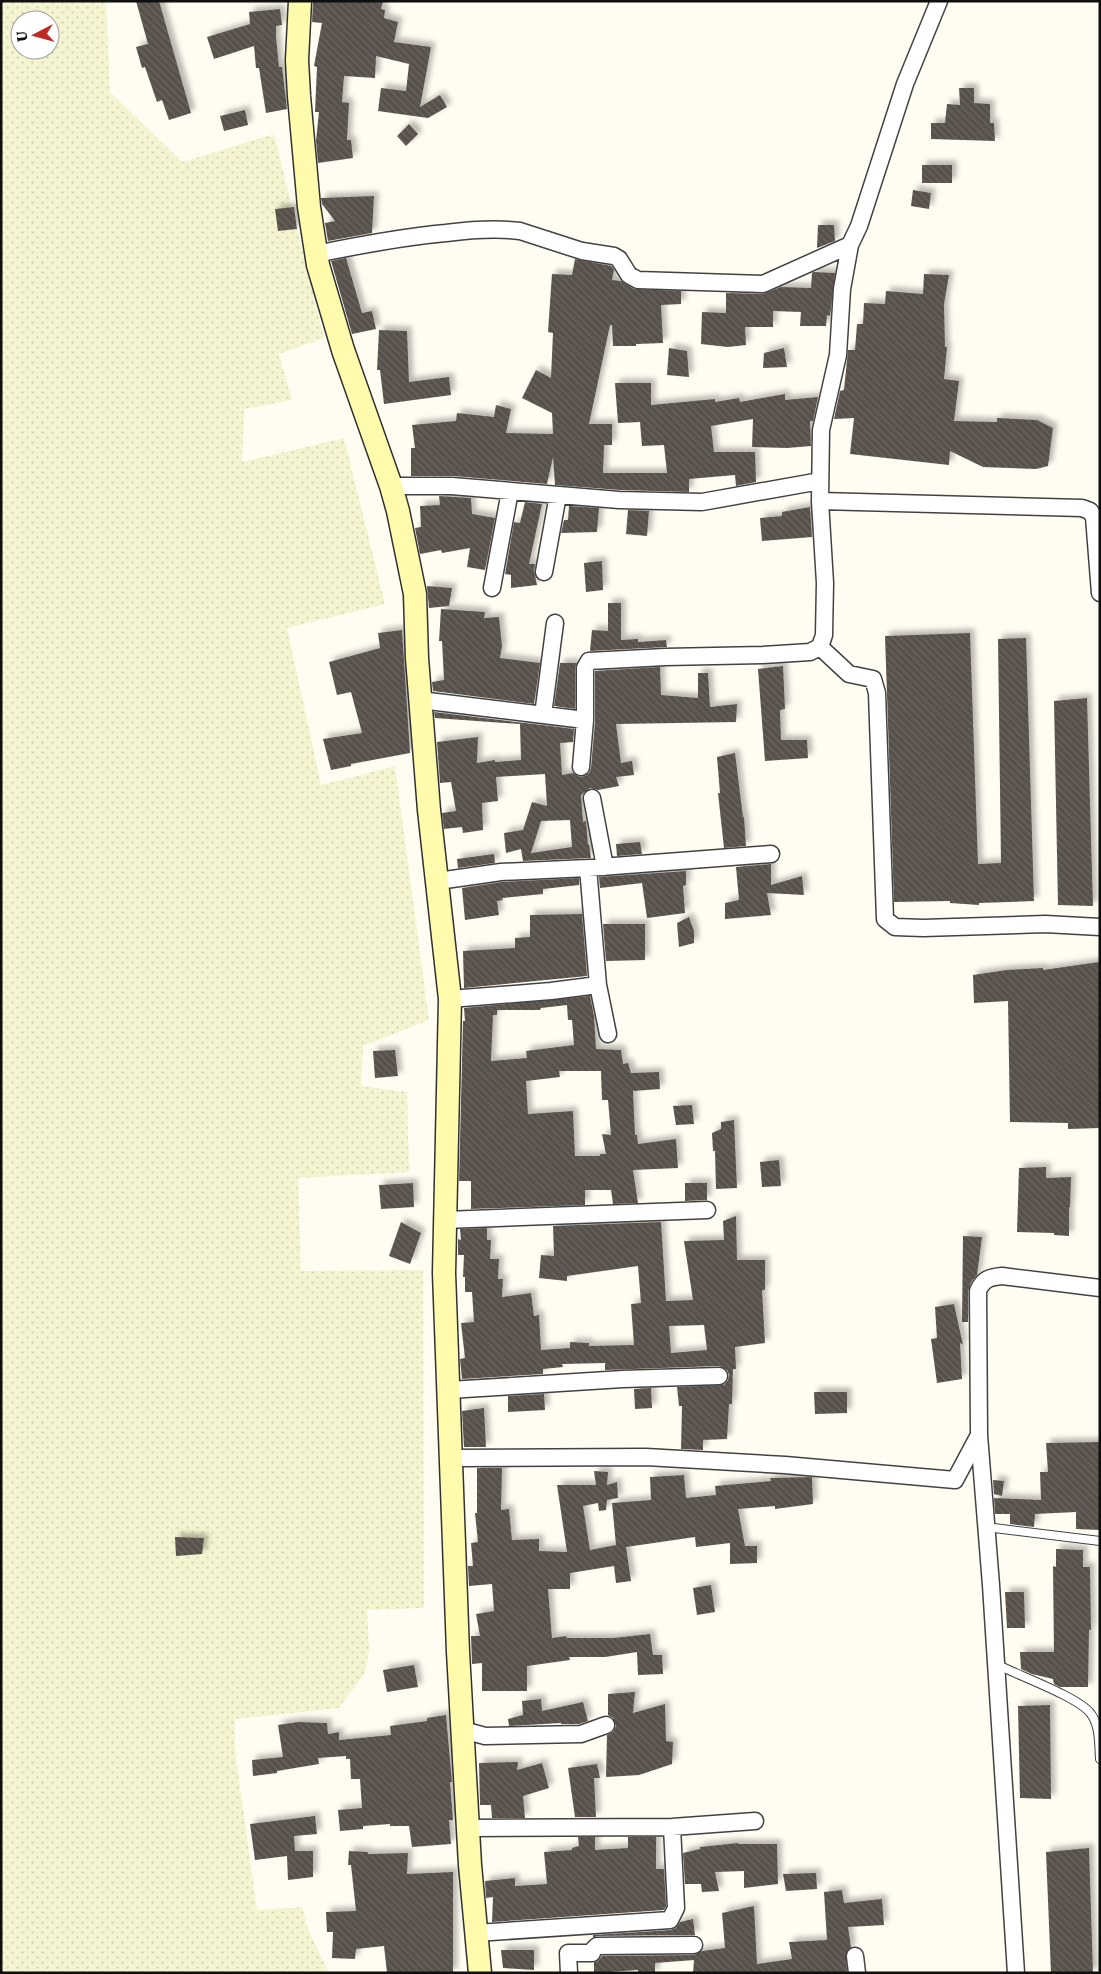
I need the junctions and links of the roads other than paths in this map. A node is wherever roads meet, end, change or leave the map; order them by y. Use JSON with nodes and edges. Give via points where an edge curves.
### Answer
{"nodes":[{"id":1,"x":300,"y":1,"type":"edge"},
{"id":2,"x":940,"y":1,"type":"edge"},
{"id":3,"x":850,"y":245,"type":"junction"},
{"id":4,"x":316,"y":254,"type":"junction"},
{"id":5,"x":820,"y":481,"type":"junction"},
{"id":6,"x":391,"y":486,"type":"junction"},
{"id":7,"x":510,"y":491,"type":"junction"},
{"id":8,"x":558,"y":495,"type":"junction"},
{"id":9,"x":820,"y":501,"type":"junction"},
{"id":10,"x":544,"y":572,"type":"dead end"},
{"id":11,"x":492,"y":588,"type":"dead end"},
{"id":12,"x":1100,"y":593,"type":"edge"},
{"id":13,"x":555,"y":623,"type":"dead end"},
{"id":14,"x":820,"y":647,"type":"junction"},
{"id":15,"x":420,"y":700,"type":"junction"},
{"id":16,"x":543,"y":715,"type":"junction"},
{"id":17,"x":585,"y":720,"type":"junction"},
{"id":18,"x":581,"y":767,"type":"dead end"},
{"id":19,"x":592,"y":798,"type":"dead end"},
{"id":20,"x":771,"y":854,"type":"dead end"},
{"id":21,"x":605,"y":867,"type":"junction"},
{"id":22,"x":588,"y":868,"type":"junction"},
{"id":23,"x":438,"y":881,"type":"junction"},
{"id":24,"x":1100,"y":927,"type":"edge"},
{"id":25,"x":598,"y":985,"type":"junction"},
{"id":26,"x":450,"y":999,"type":"junction"},
{"id":27,"x":608,"y":1034,"type":"dead end"},
{"id":28,"x":708,"y":1210,"type":"dead end"},
{"id":29,"x":445,"y":1220,"type":"junction"},
{"id":30,"x":1100,"y":1288,"type":"edge"},
{"id":31,"x":719,"y":1376,"type":"dead end"},
{"id":32,"x":449,"y":1390,"type":"junction"},
{"id":33,"x":979,"y":1435,"type":"junction"},
{"id":34,"x":452,"y":1458,"type":"junction"},
{"id":35,"x":986,"y":1527,"type":"junction"},
{"id":36,"x":1100,"y":1541,"type":"edge"},
{"id":37,"x":996,"y":1664,"type":"junction"},
{"id":38,"x":606,"y":1725,"type":"dead end"},
{"id":39,"x":463,"y":1730,"type":"junction"},
{"id":40,"x":1100,"y":1759,"type":"edge"},
{"id":41,"x":755,"y":1821,"type":"dead end"},
{"id":42,"x":672,"y":1827,"type":"junction"},
{"id":43,"x":468,"y":1828,"type":"junction"},
{"id":44,"x":476,"y":1933,"type":"junction"},
{"id":45,"x":694,"y":1945,"type":"dead end"},
{"id":46,"x":855,"y":1956,"type":"dead end"},
{"id":47,"x":480,"y":1973,"type":"edge"},
{"id":48,"x":569,"y":1973,"type":"edge"},
{"id":49,"x":857,"y":1973,"type":"edge"},
{"id":50,"x":1016,"y":1973,"type":"edge"}],
"edges":[{"from":1,"to":4,"type":"street","via":[[298,96]]},
{"from":2,"to":3,"type":"street","via":[[905,84]]},
{"from":3,"to":4,"type":"street","via":[[763,284],[638,280],[629,275],[614,256],[582,251],[520,230],[461,231],[405,237]]},
{"from":3,"to":5,"type":"street","via":[[842,289],[838,355],[822,430]]},
{"from":4,"to":6,"type":"street","via":[[343,350]]},
{"from":5,"to":8,"type":"street","via":[[702,502]]},
{"from":5,"to":9,"type":"street"},
{"from":6,"to":7,"type":"street","via":[[452,486]]},
{"from":6,"to":15,"type":"street","via":[[415,594]]},
{"from":7,"to":8,"type":"street"},
{"from":7,"to":11,"type":"street"},
{"from":8,"to":10,"type":"street"},
{"from":9,"to":12,"type":"street","via":[[1082,508],[1094,517]]},
{"from":9,"to":14,"type":"street","via":[[825,583],[824,635]]},
{"from":13,"to":16,"type":"street"},
{"from":14,"to":17,"type":"street","via":[[810,652],[763,656],[589,661],[585,668]]},
{"from":14,"to":24,"type":"street","via":[[849,674],[873,679],[875,686],[885,919],[895,927],[1045,924]]},
{"from":15,"to":16,"type":"street"},
{"from":15,"to":23,"type":"street"},
{"from":16,"to":17,"type":"street"},
{"from":17,"to":18,"type":"street"},
{"from":19,"to":21,"type":"street"},
{"from":20,"to":21,"type":"street"},
{"from":21,"to":22,"type":"street"},
{"from":22,"to":23,"type":"street","via":[[501,872]]},
{"from":22,"to":25,"type":"street"},
{"from":23,"to":26,"type":"street"},
{"from":25,"to":26,"type":"street"},
{"from":25,"to":27,"type":"street"},
{"from":26,"to":29,"type":"street"},
{"from":28,"to":29,"type":"street"},
{"from":29,"to":32,"type":"street"},
{"from":30,"to":33,"type":"street","via":[[1011,1276],[984,1280],[978,1291]]},
{"from":31,"to":32,"type":"street"},
{"from":32,"to":34,"type":"street"},
{"from":33,"to":34,"type":"street","via":[[955,1480],[646,1457]]},
{"from":33,"to":35,"type":"street"},
{"from":34,"to":39,"type":"street"},
{"from":35,"to":36,"type":"lane"},
{"from":35,"to":37,"type":"street"},
{"from":37,"to":40,"type":"lane","via":[[1085,1706],[1098,1731]]},
{"from":37,"to":50,"type":"street"},
{"from":38,"to":39,"type":"street","via":[[581,1734],[485,1736]]},
{"from":39,"to":43,"type":"street"},
{"from":41,"to":42,"type":"street"},
{"from":42,"to":43,"type":"street"},
{"from":42,"to":44,"type":"street","via":[[676,1908],[670,1920]]},
{"from":43,"to":44,"type":"street"},
{"from":44,"to":47,"type":"street"},
{"from":45,"to":48,"type":"street","via":[[597,1946],[592,1953],[568,1953]]},
{"from":46,"to":49,"type":"street"}]}
